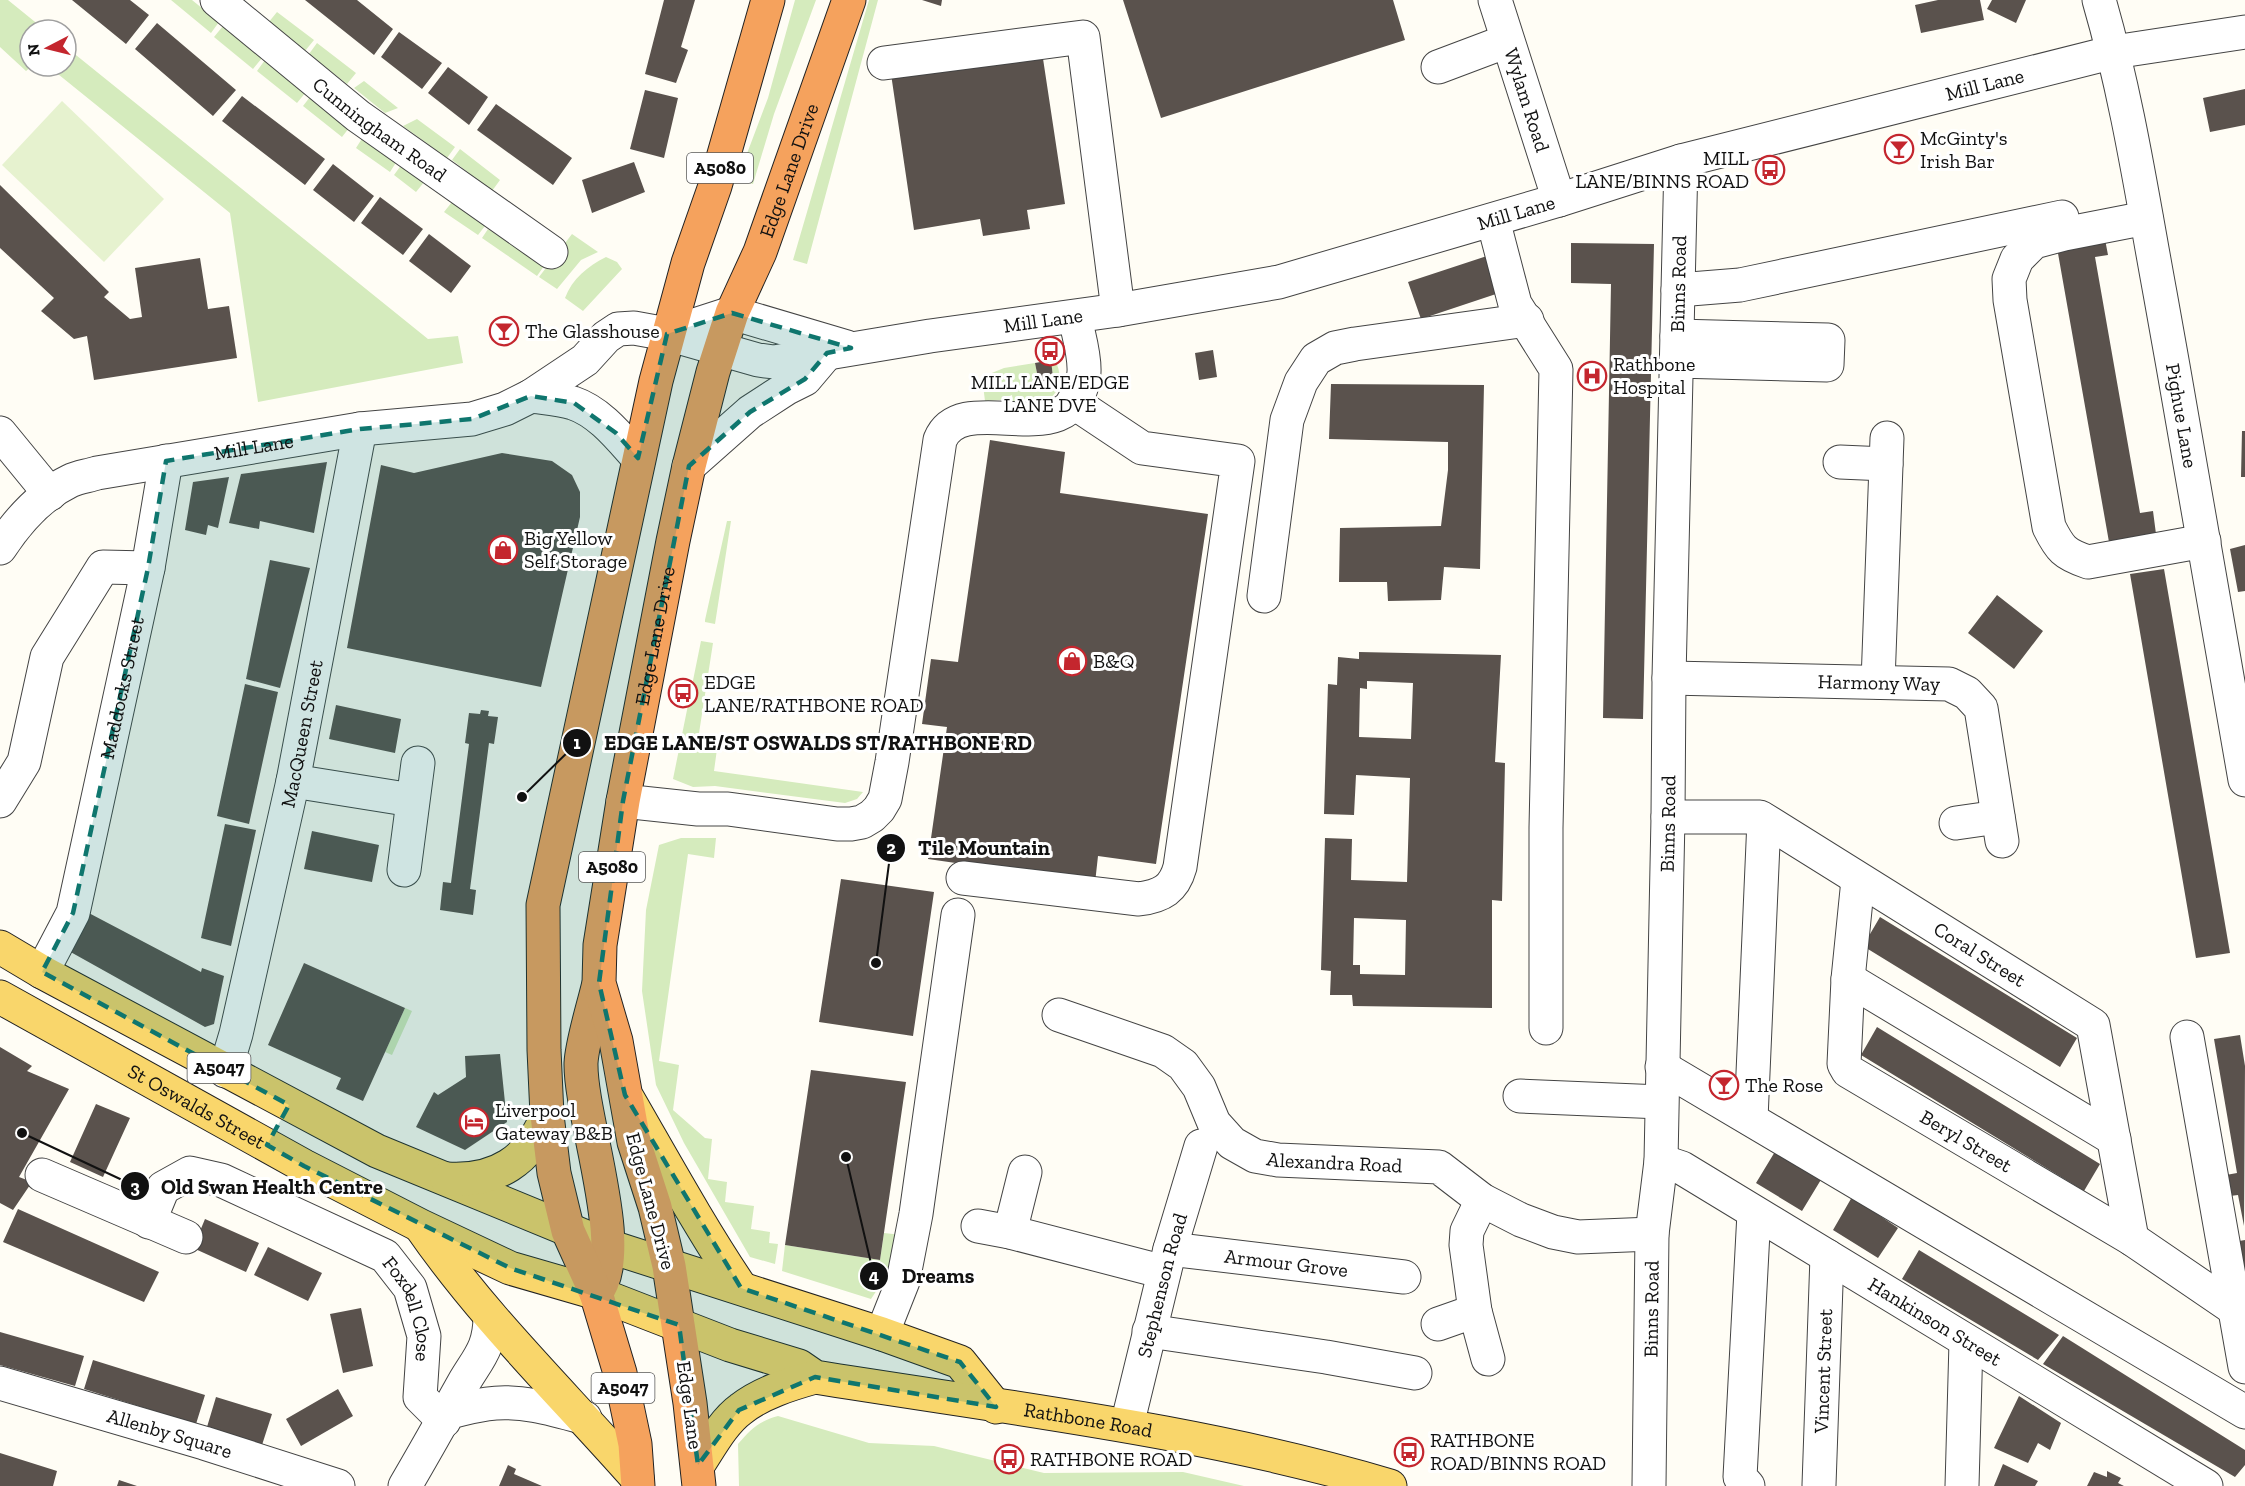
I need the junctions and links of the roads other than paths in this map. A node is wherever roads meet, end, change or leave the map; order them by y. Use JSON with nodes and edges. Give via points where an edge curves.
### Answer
{"nodes":[{"id":1,"x":217,"y":0,"type":"edge"},
{"id":2,"x":768,"y":0,"type":"edge"},
{"id":3,"x":849,"y":0,"type":"edge"},
{"id":4,"x":1495,"y":0,"type":"edge"},
{"id":5,"x":2099,"y":0,"type":"edge"},
{"id":6,"x":2245,"y":32,"type":"edge"},
{"id":7,"x":1507,"y":41,"type":"junction"},
{"id":8,"x":2114,"y":52,"type":"junction"},
{"id":9,"x":884,"y":63,"type":"dead end"},
{"id":10,"x":1438,"y":67,"type":"dead end"},
{"id":11,"x":1681,"y":160,"type":"junction"},
{"id":12,"x":1559,"y":200,"type":"junction"},
{"id":13,"x":2144,"y":209,"type":"junction"},
{"id":14,"x":1503,"y":217,"type":"junction"},
{"id":15,"x":551,"y":252,"type":"dead end"},
{"id":16,"x":1678,"y":290,"type":"junction"},
{"id":17,"x":1118,"y":310,"type":"junction"},
{"id":18,"x":732,"y":314,"type":"junction"},
{"id":19,"x":1075,"y":317,"type":"junction"},
{"id":20,"x":1527,"y":321,"type":"junction"},
{"id":21,"x":667,"y":334,"type":"junction"},
{"id":22,"x":720,"y":350,"type":"junction"},
{"id":23,"x":839,"y":351,"type":"junction"},
{"id":24,"x":531,"y":396,"type":"junction"},
{"id":25,"x":1073,"y":402,"type":"junction"},
{"id":26,"x":360,"y":429,"type":"junction"},
{"id":27,"x":0,"y":433,"type":"edge"},
{"id":28,"x":638,"y":458,"type":"junction"},
{"id":29,"x":166,"y":461,"type":"junction"},
{"id":30,"x":1840,"y":462,"type":"dead end"},
{"id":31,"x":689,"y":466,"type":"junction"},
{"id":32,"x":50,"y":494,"type":"junction"},
{"id":33,"x":2205,"y":541,"type":"junction"},
{"id":34,"x":0,"y":548,"type":"edge"},
{"id":35,"x":148,"y":568,"type":"junction"},
{"id":36,"x":1264,"y":596,"type":"dead end"},
{"id":37,"x":1669,"y":678,"type":"junction"},
{"id":38,"x":1878,"y":682,"type":"junction"},
{"id":39,"x":418,"y":763,"type":"dead end"},
{"id":40,"x":2245,"y":779,"type":"edge"},
{"id":41,"x":293,"y":781,"type":"junction"},
{"id":42,"x":412,"y":800,"type":"junction"},
{"id":43,"x":0,"y":801,"type":"edge"},
{"id":44,"x":623,"y":801,"type":"junction"},
{"id":45,"x":1668,"y":817,"type":"junction"},
{"id":46,"x":1764,"y":820,"type":"junction"},
{"id":47,"x":1956,"y":823,"type":"dead end"},
{"id":48,"x":404,"y":870,"type":"dead end"},
{"id":49,"x":963,"y":878,"type":"dead end"},
{"id":50,"x":1858,"y":880,"type":"junction"},
{"id":51,"x":958,"y":915,"type":"dead end"},
{"id":52,"x":0,"y":947,"type":"edge"},
{"id":53,"x":42,"y":972,"type":"junction"},
{"id":54,"x":1848,"y":979,"type":"junction"},
{"id":55,"x":599,"y":983,"type":"junction"},
{"id":56,"x":0,"y":997,"type":"edge"},
{"id":57,"x":1059,"y":1015,"type":"dead end"},
{"id":58,"x":1546,"y":1028,"type":"dead end"},
{"id":59,"x":2187,"y":1037,"type":"dead end"},
{"id":60,"x":1662,"y":1067,"type":"junction"},
{"id":61,"x":225,"y":1071,"type":"junction"},
{"id":62,"x":625,"y":1095,"type":"junction"},
{"id":63,"x":1520,"y":1096,"type":"dead end"},
{"id":64,"x":1661,"y":1102,"type":"junction"},
{"id":65,"x":289,"y":1105,"type":"junction"},
{"id":66,"x":547,"y":1115,"type":"junction"},
{"id":67,"x":1751,"y":1119,"type":"junction"},
{"id":68,"x":2114,"y":1139,"type":"junction"},
{"id":69,"x":267,"y":1145,"type":"junction"},
{"id":70,"x":1201,"y":1146,"type":"dead end"},
{"id":71,"x":1661,"y":1161,"type":"junction"},
{"id":72,"x":1025,"y":1172,"type":"dead end"},
{"id":73,"x":42,"y":1175,"type":"dead end"},
{"id":74,"x":442,"y":1178,"type":"junction"},
{"id":75,"x":1482,"y":1200,"type":"junction"},
{"id":76,"x":1754,"y":1213,"type":"junction"},
{"id":77,"x":149,"y":1222,"type":"junction"},
{"id":78,"x":421,"y":1226,"type":"junction"},
{"id":79,"x":978,"y":1226,"type":"dead end"},
{"id":80,"x":568,"y":1231,"type":"junction"},
{"id":81,"x":1010,"y":1232,"type":"junction"},
{"id":82,"x":1652,"y":1234,"type":"junction"},
{"id":83,"x":186,"y":1237,"type":"dead end"},
{"id":84,"x":2132,"y":1239,"type":"junction"},
{"id":85,"x":608,"y":1246,"type":"junction"},
{"id":86,"x":1827,"y":1256,"type":"junction"},
{"id":87,"x":1167,"y":1260,"type":"junction"},
{"id":88,"x":669,"y":1266,"type":"junction"},
{"id":89,"x":1404,"y":1277,"type":"dead end"},
{"id":90,"x":741,"y":1288,"type":"junction"},
{"id":91,"x":596,"y":1293,"type":"junction"},
{"id":92,"x":1475,"y":1311,"type":"junction"},
{"id":93,"x":2241,"y":1313,"type":"edge"},
{"id":94,"x":490,"y":1316,"type":"junction"},
{"id":95,"x":1438,"y":1323,"type":"dead end"},
{"id":96,"x":679,"y":1325,"type":"junction"},
{"id":97,"x":1149,"y":1331,"type":"junction"},
{"id":98,"x":882,"y":1334,"type":"junction"},
{"id":99,"x":1966,"y":1342,"type":"junction"},
{"id":100,"x":1488,"y":1359,"type":"dead end"},
{"id":101,"x":2245,"y":1367,"type":"edge"},
{"id":102,"x":1414,"y":1373,"type":"dead end"},
{"id":103,"x":815,"y":1377,"type":"junction"},
{"id":104,"x":0,"y":1383,"type":"edge"},
{"id":105,"x":996,"y":1407,"type":"junction"},
{"id":106,"x":2245,"y":1412,"type":"edge"},
{"id":107,"x":447,"y":1416,"type":"junction"},
{"id":108,"x":585,"y":1418,"type":"junction"},
{"id":109,"x":1127,"y":1425,"type":"junction"},
{"id":110,"x":698,"y":1476,"type":"edge"},
{"id":111,"x":638,"y":1482,"type":"edge"},
{"id":112,"x":1819,"y":1485,"type":"edge"},
{"id":113,"x":338,"y":1486,"type":"edge"},
{"id":114,"x":405,"y":1486,"type":"edge"},
{"id":115,"x":1389,"y":1486,"type":"edge"},
{"id":116,"x":1648,"y":1486,"type":"edge"},
{"id":117,"x":1748,"y":1486,"type":"edge"},
{"id":118,"x":1962,"y":1486,"type":"edge"},
{"id":119,"x":2206,"y":1486,"type":"edge"}],
"edges":[{"from":1,"to":15,"type":"street","name":"Cunningham Road","via":[[358,116]]},
{"from":2,"to":21,"type":"highway","number":"A5080","via":[[715,186]]},
{"from":3,"to":18,"type":"highway","name":"Edge Lane Drive","number":"A5080","via":[[760,252]]},
{"from":4,"to":7,"type":"street","name":"Wylam Road"},
{"from":5,"to":8,"type":"street","name":"Pighue Lane"},
{"from":6,"to":8,"type":"street","name":"Mill Lane"},
{"from":7,"to":10,"type":"street"},
{"from":7,"to":12,"type":"street","name":"Wylam Road"},
{"from":8,"to":11,"type":"street","name":"Mill Lane"},
{"from":8,"to":13,"type":"street","name":"Pighue Lane"},
{"from":9,"to":17,"type":"street","via":[[1083,37]]},
{"from":11,"to":12,"type":"street","name":"Mill Lane"},
{"from":11,"to":16,"type":"street","name":"Binns Road"},
{"from":12,"to":14,"type":"street","name":"Mill Lane"},
{"from":13,"to":16,"type":"street","via":[[1740,285]]},
{"from":13,"to":33,"type":"street","name":"Pighue Lane"},
{"from":13,"to":33,"type":"street","via":[[2034,242],[2017,259],[2009,279],[2049,527],[2060,548],[2088,562]]},
{"from":14,"to":17,"type":"street","name":"Mill Lane","via":[[1279,282]]},
{"from":14,"to":20,"type":"street","via":[[1515,304]]},
{"from":16,"to":37,"type":"street","name":"Binns Road"},
{"from":17,"to":19,"type":"street","name":"Mill Lane"},
{"from":18,"to":21,"type":"street"},
{"from":18,"to":22,"type":"highway","name":"Edge Lane Drive","number":"A5080"},
{"from":18,"to":23,"type":"street","name":"Mill Lane"},
{"from":19,"to":23,"type":"street","name":"Mill Lane"},
{"from":19,"to":25,"type":"street","via":[[1084,371]]},
{"from":20,"to":36,"type":"street","via":[[1354,344],[1335,348],[1316,359],[1301,382],[1287,420]]},
{"from":20,"to":58,"type":"street","via":[[1556,369],[1546,828]]},
{"from":21,"to":22,"type":"street","name":"Mill Lane"},
{"from":21,"to":24,"type":"street","name":"Mill Lane","via":[[618,329],[585,360]]},
{"from":21,"to":28,"type":"highway","number":"A5080"},
{"from":22,"to":23,"type":"street","name":"Mill Lane","via":[[774,362]]},
{"from":22,"to":31,"type":"highway","name":"Edge Lane Drive","number":"A5080"},
{"from":23,"to":31,"type":"street","via":[[805,379],[750,412]]},
{"from":24,"to":26,"type":"street","name":"Mill Lane","via":[[472,419]]},
{"from":24,"to":28,"type":"street","via":[[574,403],[595,415]]},
{"from":25,"to":44,"type":"street","via":[[1054,418],[977,418],[954,424],[943,432],[888,788],[872,816],[862,822],[837,824],[728,809]]},
{"from":25,"to":49,"type":"street","via":[[1142,448],[1238,461],[1180,867],[1175,882],[1164,893],[1140,899]]},
{"from":26,"to":29,"type":"street","name":"Mill Lane"},
{"from":26,"to":41,"type":"street","name":"MacQueen Street"},
{"from":27,"to":32,"type":"street"},
{"from":28,"to":66,"type":"highway","number":"A5080","via":[[543,905]]},
{"from":29,"to":32,"type":"street","name":"Mill Lane","via":[[71,480]]},
{"from":29,"to":35,"type":"street","name":"Maddocks Street"},
{"from":30,"to":38,"type":"street","via":[[1887,451]]},
{"from":31,"to":44,"type":"highway","name":"Edge Lane Drive","number":"A5080"},
{"from":32,"to":34,"type":"street","name":"Mill Lane"},
{"from":33,"to":40,"type":"street","name":"Pighue Lane"},
{"from":35,"to":43,"type":"street","via":[[103,567],[47,657],[24,762]]},
{"from":35,"to":53,"type":"street","name":"Maddocks Street","via":[[73,913]]},
{"from":37,"to":38,"type":"street","name":"Harmony Way"},
{"from":37,"to":45,"type":"street","name":"Binns Road"},
{"from":38,"to":47,"type":"street","name":"Harmony Way","via":[[1949,684],[1967,693],[1981,708],[2000,829]]},
{"from":39,"to":42,"type":"street"},
{"from":41,"to":42,"type":"street"},
{"from":41,"to":61,"type":"street","name":"MacQueen Street"},
{"from":42,"to":48,"type":"street"},
{"from":44,"to":55,"type":"highway","name":"Edge Lane Drive","number":"A5080","via":[[600,945]]},
{"from":45,"to":46,"type":"street","name":"Coral Street"},
{"from":45,"to":60,"type":"street","name":"Binns Road"},
{"from":46,"to":50,"type":"street","name":"Coral Street"},
{"from":46,"to":67,"type":"street"},
{"from":50,"to":54,"type":"street","name":"Beryl Street"},
{"from":50,"to":68,"type":"street","name":"Coral Street","via":[[2092,1025]]},
{"from":51,"to":98,"type":"street","via":[[919,1193],[903,1281]]},
{"from":52,"to":53,"type":"main road","number":"A5047"},
{"from":53,"to":61,"type":"main road","number":"A5047"},
{"from":54,"to":68,"type":"street"},
{"from":54,"to":84,"type":"street","name":"Beryl Street","via":[[1844,1064],[1848,1071]]},
{"from":55,"to":62,"type":"highway","name":"Edge Lane Drive","number":"A5080","via":[[616,1041]]},
{"from":55,"to":85,"type":"highway","via":[[581,1061],[583,1094],[606,1209]]},
{"from":56,"to":69,"type":"main road","name":"St Oswalds Street","number":"A5047"},
{"from":57,"to":75,"type":"street","name":"Alexandra Road","via":[[1163,1051],[1183,1065],[1199,1088],[1214,1123],[1232,1143],[1255,1156],[1439,1167]]},
{"from":59,"to":93,"type":"street"},
{"from":60,"to":64,"type":"street","name":"Binns Road"},
{"from":60,"to":67,"type":"street"},
{"from":61,"to":65,"type":"main road","number":"A5047"},
{"from":62,"to":88,"type":"highway","name":"Edge Lane Drive","number":"A5080","via":[[634,1143]]},
{"from":62,"to":90,"type":"main road"},
{"from":63,"to":64,"type":"street"},
{"from":64,"to":71,"type":"street","name":"Binns Road"},
{"from":65,"to":69,"type":"main road"},
{"from":65,"to":74,"type":"main road","number":"A5047","via":[[377,1151]]},
{"from":66,"to":74,"type":"main road","via":[[525,1153],[506,1168],[483,1177]]},
{"from":66,"to":80,"type":"highway","number":"A5080","via":[[554,1173]]},
{"from":67,"to":106,"type":"street"},
{"from":68,"to":84,"type":"street","name":"Coral Street"},
{"from":69,"to":78,"type":"main road","name":"St Oswalds Street","number":"A5047"},
{"from":70,"to":87,"type":"street","name":"Stephenson Road"},
{"from":71,"to":76,"type":"street","name":"Hankinson Street","via":[[1682,1168]]},
{"from":71,"to":82,"type":"street","name":"Binns Road"},
{"from":72,"to":81,"type":"street"},
{"from":73,"to":77,"type":"street"},
{"from":74,"to":80,"type":"main road","number":"A5047"},
{"from":75,"to":82,"type":"street","name":"Alexandra Road","via":[[1521,1220],[1578,1237]]},
{"from":75,"to":92,"type":"street","via":[[1467,1231],[1466,1245]]},
{"from":76,"to":86,"type":"street","name":"Hankinson Street"},
{"from":76,"to":117,"type":"street","via":[[1740,1477]]},
{"from":77,"to":83,"type":"street"},
{"from":77,"to":107,"type":"street","name":"Foxdell Close","via":[[164,1188],[190,1173],[221,1180],[386,1256],[410,1288],[424,1336],[420,1397]]},
{"from":78,"to":91,"type":"main road","name":"St Oswalds Street","number":"A5047","via":[[510,1268]]},
{"from":78,"to":94,"type":"main road","via":[[447,1265]]},
{"from":79,"to":81,"type":"street","name":"Armour Grove"},
{"from":80,"to":85,"type":"main road","number":"A5047"},
{"from":80,"to":91,"type":"highway","number":"A5080"},
{"from":81,"to":87,"type":"street","name":"Armour Grove"},
{"from":82,"to":116,"type":"street","name":"Binns Road"},
{"from":84,"to":93,"type":"street","name":"Beryl Street"},
{"from":85,"to":88,"type":"main road","number":"A5047"},
{"from":85,"to":91,"type":"highway","via":[[603,1278]]},
{"from":86,"to":99,"type":"street","name":"Hankinson Street"},
{"from":86,"to":112,"type":"street","name":"Vincent Street"},
{"from":87,"to":89,"type":"street","name":"Armour Grove"},
{"from":87,"to":97,"type":"street","name":"Stephenson Road"},
{"from":88,"to":90,"type":"main road","name":"Rathbone Road"},
{"from":88,"to":96,"type":"highway","name":"Edge Lane Drive","number":"A5080"},
{"from":90,"to":98,"type":"main road","name":"Rathbone Road"},
{"from":91,"to":96,"type":"main road","number":"A5047"},
{"from":91,"to":111,"type":"highway","number":"A5047","via":[[620,1372],[635,1444]]},
{"from":92,"to":95,"type":"street"},
{"from":92,"to":100,"type":"street"},
{"from":93,"to":101,"type":"street"},
{"from":94,"to":107,"type":"street","via":[[485,1348]]},
{"from":94,"to":108,"type":"main road"},
{"from":96,"to":103,"type":"main road","name":"Rathbone Road","via":[[799,1366]]},
{"from":96,"to":110,"type":"highway","name":"Edge Lane"},
{"from":97,"to":102,"type":"street"},
{"from":97,"to":109,"type":"street","name":"Stephenson Road"},
{"from":98,"to":105,"type":"main road","name":"Rathbone Road","via":[[960,1362]]},
{"from":99,"to":118,"type":"street"},
{"from":99,"to":119,"type":"street","name":"Hankinson Street"},
{"from":103,"to":105,"type":"main road","name":"Rathbone Road"},
{"from":103,"to":110,"type":"main road","via":[[753,1400],[739,1410],[714,1440]]},
{"from":104,"to":113,"type":"street","name":"Allenby Square"},
{"from":105,"to":109,"type":"main road","name":"Rathbone Road"},
{"from":107,"to":108,"type":"street","via":[[489,1404],[509,1403]]},
{"from":107,"to":114,"type":"street"},
{"from":108,"to":111,"type":"main road"},
{"from":109,"to":115,"type":"main road","name":"Rathbone Road","via":[[1288,1459]]}]}
